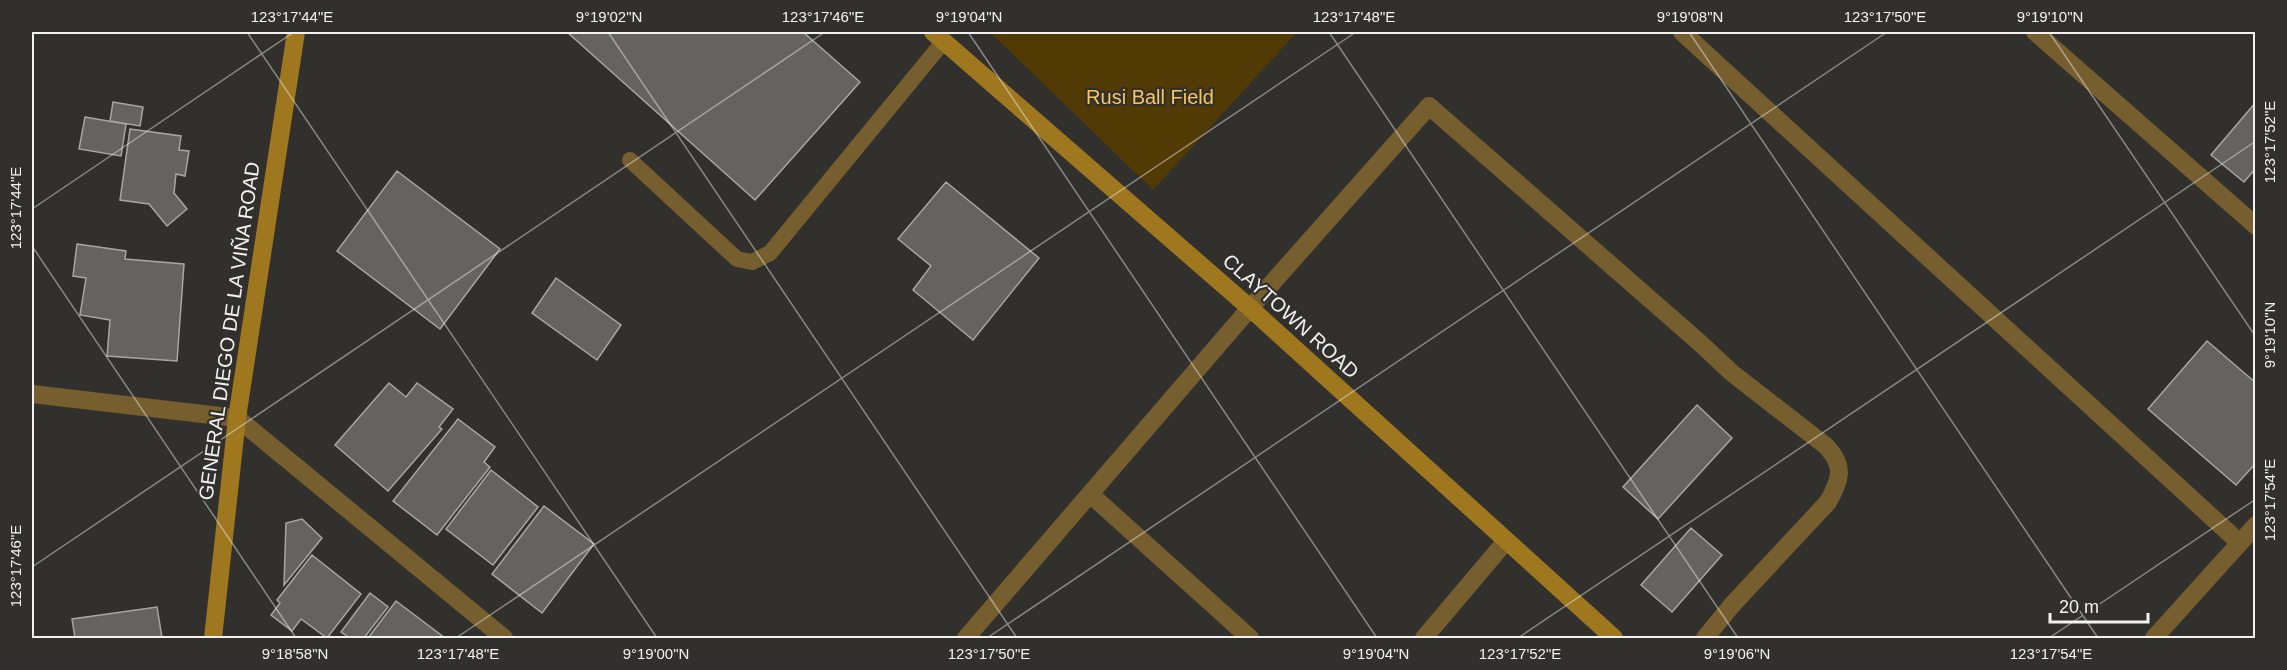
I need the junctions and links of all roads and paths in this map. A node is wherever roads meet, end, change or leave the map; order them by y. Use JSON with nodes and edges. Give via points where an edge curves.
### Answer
{"nodes":[{"id":1,"x":296,"y":32,"type":"edge"},
{"id":2,"x":1682,"y":32,"type":"edge"},
{"id":3,"x":2035,"y":32,"type":"edge"},
{"id":4,"x":939,"y":36,"type":"edge"},
{"id":5,"x":630,"y":160,"type":"dead end"},
{"id":6,"x":2256,"y":226,"type":"edge"},
{"id":7,"x":1250,"y":308,"type":"junction"},
{"id":8,"x":32,"y":394,"type":"edge"},
{"id":9,"x":237,"y":418,"type":"junction"},
{"id":10,"x":1090,"y":494,"type":"junction"},
{"id":11,"x":2256,"y":525,"type":"edge"},
{"id":12,"x":1506,"y":541,"type":"junction"},
{"id":13,"x":2240,"y":543,"type":"junction"},
{"id":14,"x":213,"y":639,"type":"edge"},
{"id":15,"x":504,"y":639,"type":"edge"},
{"id":16,"x":966,"y":639,"type":"edge"},
{"id":17,"x":1250,"y":639,"type":"edge"},
{"id":18,"x":1424,"y":639,"type":"edge"},
{"id":19,"x":1614,"y":639,"type":"edge"},
{"id":20,"x":1705,"y":639,"type":"edge"},
{"id":21,"x":2154,"y":639,"type":"edge"}],
"edges":[{"from":1,"to":9,"type":"street","name":"GENERAL DIEGO DE LA VIÑA ROAD"},
{"from":2,"to":13,"type":"street"},
{"from":3,"to":6,"type":"street"},
{"from":4,"to":5,"type":"lane","via":[[770,253],[752,262],[737,259]]},
{"from":4,"to":7,"type":"street","name":"CLAYTOWN ROAD"},
{"from":7,"to":10,"type":"street"},
{"from":7,"to":12,"type":"street","name":"CLAYTOWN ROAD"},
{"from":7,"to":20,"type":"street","via":[[1428,106],[1732,373],[1837,458],[1837,487],[1828,502]]},
{"from":8,"to":9,"type":"street"},
{"from":9,"to":14,"type":"street","name":"GENERAL DIEGO DE LA VIÑA ROAD"},
{"from":9,"to":15,"type":"street"},
{"from":10,"to":16,"type":"street"},
{"from":10,"to":17,"type":"street"},
{"from":11,"to":13,"type":"street"},
{"from":12,"to":18,"type":"street"},
{"from":12,"to":19,"type":"street","name":"CLAYTOWN ROAD"},
{"from":13,"to":21,"type":"street"}]}
